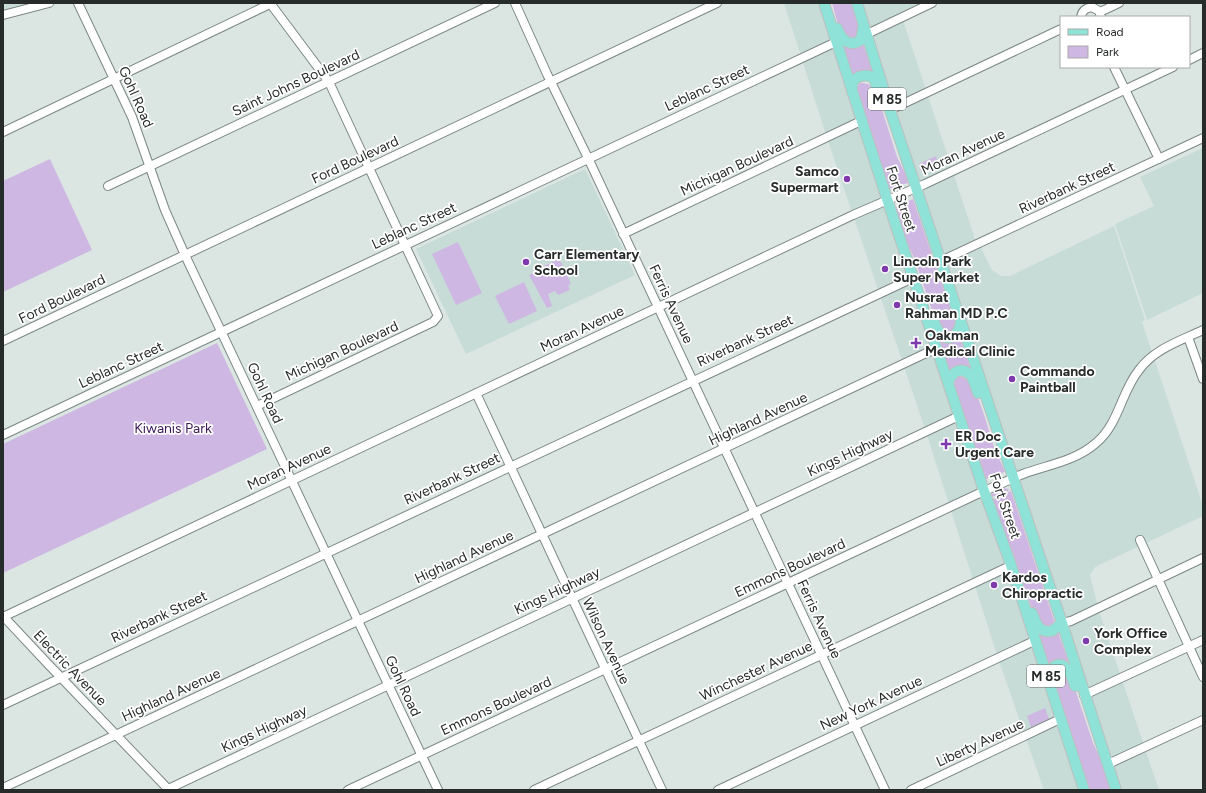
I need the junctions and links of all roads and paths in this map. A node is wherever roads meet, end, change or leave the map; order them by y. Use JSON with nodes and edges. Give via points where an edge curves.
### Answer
{"nodes":[{"id":1,"x":49,"y":3,"type":"edge"},
{"id":2,"x":78,"y":3,"type":"edge"},
{"id":3,"x":271,"y":3,"type":"edge"},
{"id":4,"x":496,"y":3,"type":"edge"},
{"id":5,"x":515,"y":3,"type":"edge"},
{"id":6,"x":717,"y":3,"type":"edge"},
{"id":7,"x":824,"y":3,"type":"edge"},
{"id":8,"x":829,"y":3,"type":"edge"},
{"id":9,"x":857,"y":3,"type":"edge"},
{"id":10,"x":932,"y":3,"type":"edge"},
{"id":11,"x":1119,"y":3,"type":"edge"},
{"id":12,"x":1086,"y":5,"type":"edge"},
{"id":13,"x":3,"y":15,"type":"edge"},
{"id":14,"x":1100,"y":15,"type":"edge"},
{"id":15,"x":1081,"y":16,"type":"edge"},
{"id":16,"x":863,"y":23,"type":"junction"},
{"id":17,"x":1060,"y":30,"type":"edge"},
{"id":18,"x":867,"y":34,"type":"junction"},
{"id":19,"x":836,"y":42,"type":"junction"},
{"id":20,"x":1203,"y":53,"type":"edge"},
{"id":21,"x":1190,"y":60,"type":"edge"},
{"id":22,"x":1114,"y":68,"type":"edge"},
{"id":23,"x":1171,"y":68,"type":"edge"},
{"id":24,"x":114,"y":79,"type":"junction"},
{"id":25,"x":329,"y":82,"type":"junction"},
{"id":26,"x":551,"y":82,"type":"junction"},
{"id":27,"x":1125,"y":90,"type":"junction"},
{"id":28,"x":852,"y":92,"type":"junction"},
{"id":29,"x":890,"y":110,"type":"junction"},
{"id":30,"x":861,"y":121,"type":"junction"},
{"id":31,"x":3,"y":132,"type":"edge"},
{"id":32,"x":1203,"y":138,"type":"edge"},
{"id":33,"x":588,"y":158,"type":"junction"},
{"id":34,"x":1158,"y":159,"type":"junction"},
{"id":35,"x":150,"y":166,"type":"junction"},
{"id":36,"x":369,"y":168,"type":"junction"},
{"id":37,"x":912,"y":174,"type":"junction"},
{"id":38,"x":108,"y":186,"type":"dead end"},
{"id":39,"x":916,"y":188,"type":"junction"},
{"id":40,"x":887,"y":200,"type":"junction"},
{"id":41,"x":623,"y":234,"type":"junction"},
{"id":42,"x":405,"y":245,"type":"junction"},
{"id":43,"x":185,"y":254,"type":"junction"},
{"id":44,"x":941,"y":261,"type":"junction"},
{"id":45,"x":911,"y":273,"type":"junction"},
{"id":46,"x":658,"y":307,"type":"junction"},
{"id":47,"x":961,"y":328,"type":"junction"},
{"id":48,"x":1203,"y":330,"type":"edge"},
{"id":49,"x":222,"y":331,"type":"junction"},
{"id":50,"x":1188,"y":337,"type":"junction"},
{"id":51,"x":3,"y":341,"type":"edge"},
{"id":52,"x":937,"y":348,"type":"junction"},
{"id":53,"x":1203,"y":378,"type":"edge"},
{"id":54,"x":692,"y":380,"type":"junction"},
{"id":55,"x":948,"y":383,"type":"junction"},
{"id":56,"x":476,"y":393,"type":"junction"},
{"id":57,"x":257,"y":406,"type":"junction"},
{"id":58,"x":959,"y":416,"type":"junction"},
{"id":59,"x":3,"y":435,"type":"edge"},
{"id":60,"x":1001,"y":443,"type":"junction"},
{"id":61,"x":724,"y":449,"type":"junction"},
{"id":62,"x":510,"y":466,"type":"junction"},
{"id":63,"x":1013,"y":479,"type":"junction"},
{"id":64,"x":292,"y":480,"type":"junction"},
{"id":65,"x":984,"y":492,"type":"junction"},
{"id":66,"x":754,"y":512,"type":"junction"},
{"id":67,"x":542,"y":534,"type":"junction"},
{"id":68,"x":1140,"y":540,"type":"dead end"},
{"id":69,"x":326,"y":553,"type":"junction"},
{"id":70,"x":1203,"y":558,"type":"edge"},
{"id":71,"x":1010,"y":564,"type":"junction"},
{"id":72,"x":1158,"y":579,"type":"junction"},
{"id":73,"x":788,"y":583,"type":"junction"},
{"id":74,"x":572,"y":598,"type":"junction"},
{"id":75,"x":3,"y":616,"type":"edge"},
{"id":76,"x":358,"y":621,"type":"junction"},
{"id":77,"x":1062,"y":623,"type":"junction"},
{"id":78,"x":1203,"y":640,"type":"edge"},
{"id":79,"x":1034,"y":641,"type":"junction"},
{"id":80,"x":1189,"y":647,"type":"junction"},
{"id":81,"x":821,"y":655,"type":"junction"},
{"id":82,"x":605,"y":669,"type":"junction"},
{"id":83,"x":1046,"y":676,"type":"junction"},
{"id":84,"x":1203,"y":677,"type":"edge"},
{"id":85,"x":61,"y":678,"type":"junction"},
{"id":86,"x":388,"y":685,"type":"junction"},
{"id":87,"x":1084,"y":694,"type":"junction"},
{"id":88,"x":3,"y":705,"type":"edge"},
{"id":89,"x":1060,"y":719,"type":"junction"},
{"id":90,"x":1203,"y":720,"type":"edge"},
{"id":91,"x":854,"y":726,"type":"junction"},
{"id":92,"x":116,"y":735,"type":"junction"},
{"id":93,"x":639,"y":740,"type":"junction"},
{"id":94,"x":1103,"y":752,"type":"junction"},
{"id":95,"x":422,"y":755,"type":"junction"},
{"id":96,"x":1108,"y":764,"type":"junction"},
{"id":97,"x":3,"y":788,"type":"edge"},
{"id":98,"x":168,"y":790,"type":"edge"},
{"id":99,"x":348,"y":790,"type":"edge"},
{"id":100,"x":438,"y":790,"type":"edge"},
{"id":101,"x":534,"y":790,"type":"edge"},
{"id":102,"x":662,"y":790,"type":"edge"},
{"id":103,"x":718,"y":790,"type":"edge"},
{"id":104,"x":885,"y":790,"type":"edge"},
{"id":105,"x":911,"y":790,"type":"edge"},
{"id":106,"x":1084,"y":790,"type":"edge"},
{"id":107,"x":1116,"y":790,"type":"edge"}],
"edges":[{"from":1,"to":13,"type":"street"},
{"from":2,"to":24,"type":"street","name":"Gohl Road"},
{"from":3,"to":24,"type":"street"},
{"from":3,"to":25,"type":"street"},
{"from":4,"to":25,"type":"street","name":"Saint Johns Boulevard"},
{"from":5,"to":26,"type":"street","name":"Ferris Avenue"},
{"from":6,"to":26,"type":"street","name":"Ford Boulevard"},
{"from":7,"to":19,"type":"main road","name":"Fort Street","number":"M 85"},
{"from":8,"to":16,"type":"main road","via":[[839,35],[846,42],[854,43],[861,40]]},
{"from":9,"to":16,"type":"main road","name":"Fort Street","number":"M 85"},
{"from":10,"to":18,"type":"street"},
{"from":11,"to":14,"type":"street"},
{"from":12,"to":14,"type":"street","via":[[1096,8]]},
{"from":12,"to":15,"type":"street"},
{"from":16,"to":18,"type":"main road","name":"Fort Street","number":"M 85"},
{"from":17,"to":29,"type":"street"},
{"from":18,"to":29,"type":"main road","name":"Fort Street","number":"M 85"},
{"from":19,"to":28,"type":"main road","name":"Fort Street","number":"M 85"},
{"from":19,"to":33,"type":"street","name":"Leblanc Street"},
{"from":20,"to":21,"type":"street"},
{"from":22,"to":27,"type":"street"},
{"from":23,"to":27,"type":"street","name":"Moran Avenue"},
{"from":24,"to":31,"type":"street"},
{"from":24,"to":35,"type":"street","name":"Gohl Road","via":[[132,117]]},
{"from":25,"to":35,"type":"street","name":"Saint Johns Boulevard"},
{"from":25,"to":36,"type":"street"},
{"from":26,"to":33,"type":"street","name":"Ferris Avenue"},
{"from":26,"to":36,"type":"street","name":"Ford Boulevard"},
{"from":27,"to":34,"type":"street"},
{"from":27,"to":39,"type":"street","name":"Moran Avenue"},
{"from":28,"to":30,"type":"main road","name":"Fort Street","number":"M 85"},
{"from":28,"to":37,"type":"main road","via":[[852,83],[856,78],[869,76],[874,80],[898,156]]},
{"from":29,"to":37,"type":"main road","name":"Fort Street","number":"M 85"},
{"from":30,"to":40,"type":"main road","name":"Fort Street","number":"M 85"},
{"from":30,"to":41,"type":"street","name":"Michigan Boulevard"},
{"from":32,"to":34,"type":"street","name":"Riverbank Street"},
{"from":33,"to":41,"type":"street","name":"Ferris Avenue"},
{"from":33,"to":42,"type":"street","name":"Leblanc Street"},
{"from":34,"to":44,"type":"street","name":"Riverbank Street"},
{"from":35,"to":38,"type":"street","name":"Saint Johns Boulevard"},
{"from":35,"to":43,"type":"street","name":"Gohl Road","via":[[165,210]]},
{"from":36,"to":42,"type":"street"},
{"from":36,"to":43,"type":"street","name":"Ford Boulevard"},
{"from":37,"to":39,"type":"main road","name":"Fort Street","number":"M 85"},
{"from":39,"to":40,"type":"street","name":"Moran Avenue"},
{"from":39,"to":44,"type":"main road","name":"Fort Street","number":"M 85"},
{"from":40,"to":45,"type":"main road","name":"Fort Street","number":"M 85"},
{"from":40,"to":46,"type":"street","name":"Moran Avenue"},
{"from":41,"to":46,"type":"street","name":"Ferris Avenue"},
{"from":42,"to":49,"type":"street","name":"Leblanc Street"},
{"from":42,"to":57,"type":"street","name":"Michigan Boulevard","via":[[437,311],[437,318]]},
{"from":43,"to":49,"type":"street","name":"Gohl Road"},
{"from":43,"to":51,"type":"street","name":"Ford Boulevard"},
{"from":44,"to":47,"type":"main road","name":"Fort Street","number":"M 85"},
{"from":45,"to":47,"type":"main road","via":[[918,278],[939,333],[950,337]]},
{"from":45,"to":52,"type":"main road","name":"Fort Street","number":"M 85"},
{"from":45,"to":54,"type":"street","name":"Riverbank Street"},
{"from":46,"to":54,"type":"street","name":"Ferris Avenue"},
{"from":46,"to":56,"type":"street","name":"Moran Avenue"},
{"from":47,"to":60,"type":"main road","name":"Fort Street","number":"M 85"},
{"from":48,"to":50,"type":"street","name":"Emmons Boulevard"},
{"from":49,"to":57,"type":"street","name":"Gohl Road"},
{"from":49,"to":59,"type":"street","name":"Leblanc Street"},
{"from":50,"to":53,"type":"street"},
{"from":50,"to":63,"type":"street","name":"Emmons Boulevard","via":[[1160,350],[1143,364],[1133,378],[1108,430],[1096,444],[1078,455]]},
{"from":52,"to":55,"type":"main road","name":"Fort Street","number":"M 85"},
{"from":52,"to":61,"type":"street","name":"Highland Avenue"},
{"from":54,"to":61,"type":"street","name":"Ferris Avenue"},
{"from":54,"to":62,"type":"street","name":"Riverbank Street"},
{"from":55,"to":58,"type":"main road","name":"Fort Street","number":"M 85"},
{"from":55,"to":60,"type":"main road","via":[[951,375],[957,371],[969,374],[991,432]]},
{"from":56,"to":62,"type":"street","name":"Wilson Avenue"},
{"from":56,"to":64,"type":"street","name":"Moran Avenue"},
{"from":57,"to":64,"type":"street","name":"Gohl Road"},
{"from":58,"to":65,"type":"main road","name":"Fort Street","number":"M 85"},
{"from":58,"to":66,"type":"street","name":"Kings Highway"},
{"from":60,"to":63,"type":"main road","name":"Fort Street","number":"M 85"},
{"from":61,"to":66,"type":"street","name":"Ferris Avenue"},
{"from":61,"to":67,"type":"street","name":"Highland Avenue"},
{"from":62,"to":67,"type":"street","name":"Wilson Avenue"},
{"from":62,"to":69,"type":"street","name":"Riverbank Street"},
{"from":63,"to":65,"type":"street","name":"Emmons Boulevard"},
{"from":63,"to":77,"type":"main road","name":"Fort Street","number":"M 85"},
{"from":64,"to":69,"type":"street","name":"Gohl Road"},
{"from":64,"to":75,"type":"street","name":"Moran Avenue"},
{"from":65,"to":71,"type":"main road","name":"Fort Street","number":"M 85"},
{"from":65,"to":73,"type":"street","name":"Emmons Boulevard"},
{"from":66,"to":73,"type":"street","name":"Ferris Avenue"},
{"from":66,"to":74,"type":"street","name":"Kings Highway"},
{"from":67,"to":74,"type":"street","name":"Wilson Avenue"},
{"from":67,"to":76,"type":"street","name":"Highland Avenue"},
{"from":68,"to":72,"type":"street"},
{"from":69,"to":76,"type":"street","name":"Gohl Road"},
{"from":69,"to":85,"type":"street","name":"Riverbank Street"},
{"from":70,"to":72,"type":"street"},
{"from":71,"to":77,"type":"main road","via":[[1016,569],[1039,628],[1043,631],[1052,631]]},
{"from":71,"to":79,"type":"main road","name":"Fort Street","number":"M 85"},
{"from":71,"to":81,"type":"street","name":"Winchester Avenue"},
{"from":72,"to":77,"type":"street"},
{"from":72,"to":80,"type":"street"},
{"from":73,"to":81,"type":"street","name":"Ferris Avenue"},
{"from":73,"to":82,"type":"street","name":"Emmons Boulevard"},
{"from":74,"to":82,"type":"street","name":"Wilson Avenue"},
{"from":74,"to":86,"type":"street","name":"Kings Highway"},
{"from":75,"to":85,"type":"street","name":"Electric Avenue"},
{"from":76,"to":86,"type":"street","name":"Gohl Road"},
{"from":76,"to":92,"type":"street","name":"Highland Avenue"},
{"from":77,"to":87,"type":"main road","name":"Fort Street","number":"M 85"},
{"from":78,"to":80,"type":"street"},
{"from":79,"to":83,"type":"main road","name":"Fort Street","number":"M 85"},
{"from":79,"to":91,"type":"street","name":"New York Avenue"},
{"from":80,"to":84,"type":"street"},
{"from":80,"to":87,"type":"street"},
{"from":81,"to":91,"type":"street","name":"Ferris Avenue"},
{"from":81,"to":93,"type":"street","name":"Winchester Avenue"},
{"from":82,"to":93,"type":"street","name":"Wilson Avenue"},
{"from":82,"to":95,"type":"street","name":"Emmons Boulevard"},
{"from":83,"to":89,"type":"main road","name":"Fort Street","number":"M 85"},
{"from":83,"to":94,"type":"main road","via":[[1054,666],[1064,666],[1068,670],[1093,739]]},
{"from":85,"to":88,"type":"street","name":"Riverbank Street"},
{"from":85,"to":92,"type":"street","name":"Electric Avenue"},
{"from":86,"to":95,"type":"street","name":"Gohl Road"},
{"from":86,"to":98,"type":"street","name":"Kings Highway"},
{"from":87,"to":94,"type":"main road","name":"Fort Street","number":"M 85"},
{"from":89,"to":105,"type":"street","name":"Liberty Avenue"},
{"from":89,"to":106,"type":"main road","name":"Fort Street","number":"M 85"},
{"from":90,"to":96,"type":"street"},
{"from":91,"to":103,"type":"street","name":"New York Avenue"},
{"from":91,"to":104,"type":"street","name":"Ferris Avenue"},
{"from":92,"to":97,"type":"street","name":"Highland Avenue"},
{"from":92,"to":98,"type":"street","name":"Electric Avenue"},
{"from":93,"to":101,"type":"street","name":"Winchester Avenue"},
{"from":93,"to":102,"type":"street","name":"Wilson Avenue"},
{"from":94,"to":96,"type":"main road","name":"Fort Street","number":"M 85"},
{"from":95,"to":99,"type":"street","name":"Emmons Boulevard"},
{"from":95,"to":100,"type":"street","name":"Gohl Road"},
{"from":96,"to":107,"type":"main road","name":"Fort Street","number":"M 85"}]}
